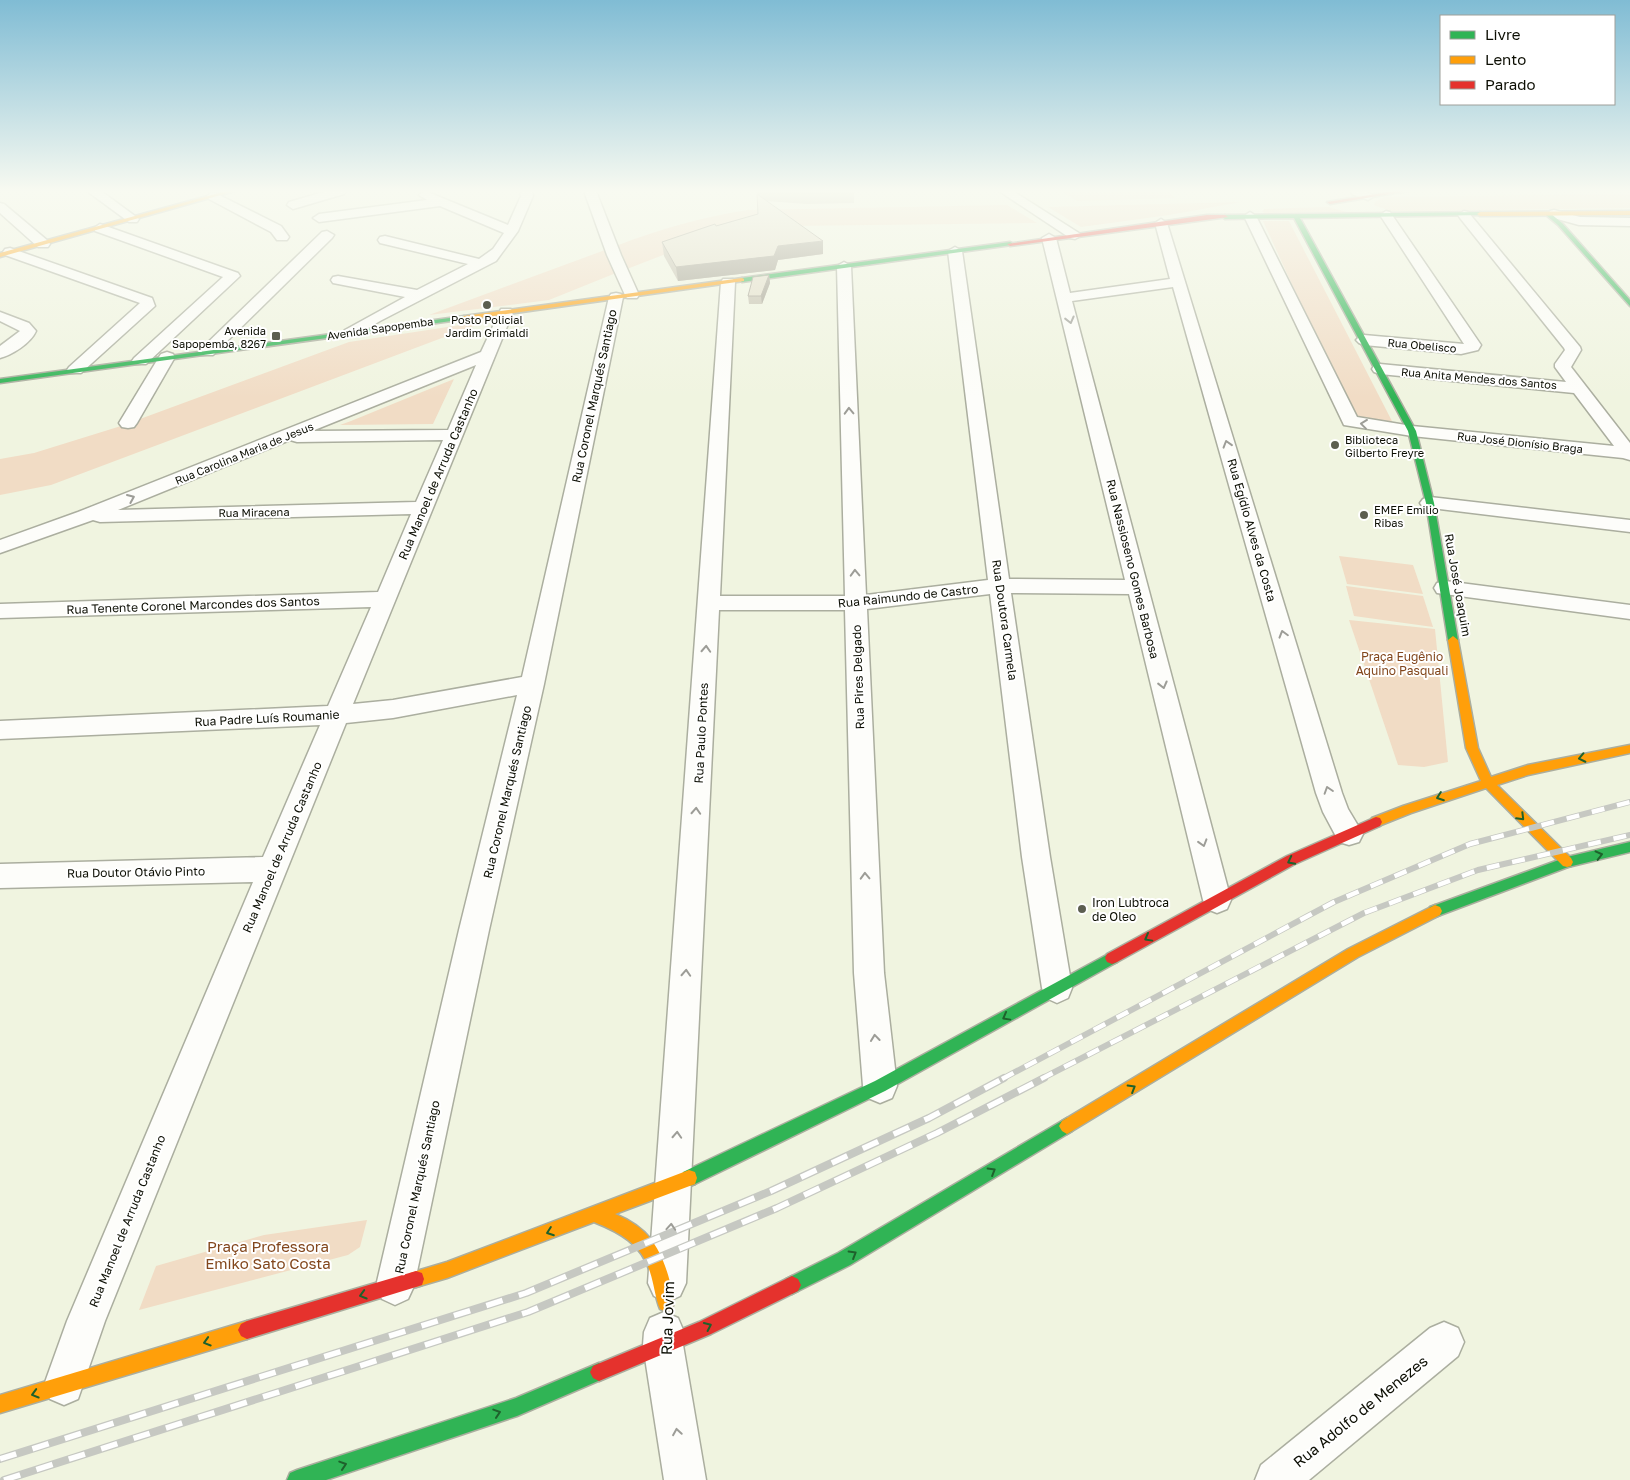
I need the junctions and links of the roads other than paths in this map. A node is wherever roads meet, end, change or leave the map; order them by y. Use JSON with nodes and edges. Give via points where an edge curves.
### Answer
{"nodes":[{"id":1,"x":23,"y":260,"type":"edge"},
{"id":2,"x":189,"y":260,"type":"edge"},
{"id":3,"x":301,"y":260,"type":"edge"},
{"id":4,"x":468,"y":260,"type":"edge"},
{"id":5,"x":484,"y":260,"type":"edge"},
{"id":6,"x":615,"y":260,"type":"edge"},
{"id":7,"x":888,"y":260,"type":"edge"},
{"id":8,"x":956,"y":260,"type":"edge"},
{"id":9,"x":1056,"y":260,"type":"edge"},
{"id":10,"x":1172,"y":260,"type":"edge"},
{"id":11,"x":1280,"y":260,"type":"edge"},
{"id":12,"x":1320,"y":260,"type":"edge"},
{"id":13,"x":1416,"y":260,"type":"edge"},
{"id":14,"x":1501,"y":260,"type":"edge"},
{"id":15,"x":1591,"y":260,"type":"edge"},
{"id":16,"x":480,"y":263,"type":"junction"},
{"id":17,"x":844,"y":266,"type":"junction"},
{"id":18,"x":338,"y":280,"type":"dead end"},
{"id":19,"x":728,"y":282,"type":"junction"},
{"id":20,"x":1178,"y":282,"type":"junction"},
{"id":21,"x":418,"y":295,"type":"junction"},
{"id":22,"x":624,"y":296,"type":"junction"},
{"id":23,"x":1065,"y":298,"type":"junction"},
{"id":24,"x":1630,"y":304,"type":"edge"},
{"id":25,"x":506,"y":312,"type":"junction"},
{"id":26,"x":0,"y":316,"type":"edge"},
{"id":27,"x":350,"y":332,"type":"junction"},
{"id":28,"x":1364,"y":340,"type":"junction"},
{"id":29,"x":207,"y":352,"type":"junction"},
{"id":30,"x":0,"y":353,"type":"edge"},
{"id":31,"x":487,"y":355,"type":"junction"},
{"id":32,"x":166,"y":357,"type":"junction"},
{"id":33,"x":140,"y":361,"type":"junction"},
{"id":34,"x":1380,"y":369,"type":"junction"},
{"id":35,"x":75,"y":370,"type":"junction"},
{"id":36,"x":0,"y":381,"type":"edge"},
{"id":37,"x":1577,"y":388,"type":"junction"},
{"id":38,"x":128,"y":423,"type":"dead end"},
{"id":39,"x":1412,"y":430,"type":"junction"},
{"id":40,"x":453,"y":436,"type":"junction"},
{"id":41,"x":282,"y":438,"type":"junction"},
{"id":42,"x":1629,"y":454,"type":"edge"},
{"id":43,"x":1430,"y":502,"type":"junction"},
{"id":44,"x":423,"y":508,"type":"junction"},
{"id":45,"x":85,"y":516,"type":"junction"},
{"id":46,"x":1630,"y":526,"type":"edge"},
{"id":47,"x":1,"y":550,"type":"edge"},
{"id":48,"x":1001,"y":586,"type":"junction"},
{"id":49,"x":1138,"y":587,"type":"junction"},
{"id":50,"x":1444,"y":588,"type":"junction"},
{"id":51,"x":386,"y":599,"type":"junction"},
{"id":52,"x":709,"y":603,"type":"junction"},
{"id":53,"x":856,"y":603,"type":"junction"},
{"id":54,"x":0,"y":611,"type":"edge"},
{"id":55,"x":1630,"y":612,"type":"edge"},
{"id":56,"x":532,"y":684,"type":"junction"},
{"id":57,"x":338,"y":715,"type":"junction"},
{"id":58,"x":0,"y":730,"type":"edge"},
{"id":59,"x":1630,"y":749,"type":"edge"},
{"id":60,"x":1487,"y":782,"type":"junction"},
{"id":61,"x":1349,"y":834,"type":"junction"},
{"id":62,"x":1630,"y":847,"type":"edge"},
{"id":63,"x":1567,"y":862,"type":"junction"},
{"id":64,"x":272,"y":869,"type":"junction"},
{"id":65,"x":0,"y":876,"type":"edge"},
{"id":66,"x":1217,"y":900,"type":"junction"},
{"id":67,"x":1057,"y":988,"type":"junction"},
{"id":68,"x":880,"y":1086,"type":"junction"},
{"id":69,"x":675,"y":1184,"type":"junction"},
{"id":70,"x":596,"y":1215,"type":"junction"},
{"id":71,"x":395,"y":1286,"type":"junction"},
{"id":72,"x":666,"y":1303,"type":"junction"},
{"id":73,"x":1444,"y":1342,"type":"dead end"},
{"id":74,"x":663,"y":1345,"type":"junction"},
{"id":75,"x":64,"y":1386,"type":"junction"},
{"id":76,"x":0,"y":1404,"type":"edge"},
{"id":77,"x":297,"y":1480,"type":"edge"},
{"id":78,"x":685,"y":1480,"type":"edge"},
{"id":79,"x":1276,"y":1480,"type":"edge"}],
"edges":[{"from":1,"to":35,"type":"street","via":[[146,302],[148,306]]},
{"from":2,"to":33,"type":"street","via":[[233,276]]},
{"from":3,"to":29,"type":"street"},
{"from":4,"to":16,"type":"street"},
{"from":5,"to":16,"type":"street"},
{"from":6,"to":22,"type":"street"},
{"from":7,"to":17,"type":"main road","name":"Avenida Sapopemba"},
{"from":8,"to":48,"type":"street","name":"Rua Doutora Carmela"},
{"from":9,"to":23,"type":"street","name":"Rua Nassioseno Gomes Barbosa"},
{"from":10,"to":20,"type":"street","name":"Rua Egídio Alves da Costa"},
{"from":39,"to":11,"type":"street","name":"Rua José Dionísio Braga","one_way":true,"via":[[1348,420]]},
{"from":12,"to":28,"type":"main road","name":"Rua José Joaquim"},
{"from":13,"to":28,"type":"street","name":"Rua Obelisco","via":[[1472,347],[1461,349]]},
{"from":14,"to":37,"type":"street","via":[[1572,347],[1563,367]]},
{"from":15,"to":24,"type":"main road"},
{"from":16,"to":21,"type":"street"},
{"from":17,"to":19,"type":"main road","name":"Avenida Sapopemba"},
{"from":53,"to":17,"type":"street","name":"Rua Pires Delgado","one_way":true},
{"from":18,"to":21,"type":"street"},
{"from":19,"to":22,"type":"main road","name":"Avenida Sapopemba"},
{"from":19,"to":52,"type":"street","name":"Rua Paulo Pontes"},
{"from":20,"to":23,"type":"street"},
{"from":61,"to":20,"type":"street","name":"Rua Egídio Alves da Costa","one_way":true,"via":[[1329,793]]},
{"from":21,"to":27,"type":"street"},
{"from":22,"to":25,"type":"main road","name":"Avenida Sapopemba"},
{"from":22,"to":56,"type":"street","name":"Rua Coronel Marqués Santiago"},
{"from":23,"to":49,"type":"street","name":"Rua Nassioseno Gomes Barbosa","one_way":true},
{"from":25,"to":27,"type":"main road","name":"Avenida Sapopemba"},
{"from":25,"to":31,"type":"street","name":"Rua Manoel de Arruda Castanho"},
{"from":26,"to":30,"type":"street","via":[[24,326],[28,331],[26,336]]},
{"from":27,"to":29,"type":"main road","name":"Avenida Sapopemba"},
{"from":28,"to":34,"type":"main road","name":"Rua José Joaquim"},
{"from":29,"to":32,"type":"main road","name":"Avenida Sapopemba"},
{"from":31,"to":40,"type":"street","name":"Rua Manoel de Arruda Castanho"},
{"from":31,"to":41,"type":"street","name":"Rua Carolina Maria de Jesus"},
{"from":32,"to":33,"type":"main road","name":"Avenida Sapopemba"},
{"from":32,"to":38,"type":"street"},
{"from":33,"to":35,"type":"main road","name":"Avenida Sapopemba"},
{"from":34,"to":37,"type":"street","name":"Rua Anita Mendes dos Santos"},
{"from":34,"to":39,"type":"main road","name":"Rua José Joaquim"},
{"from":35,"to":36,"type":"main road","name":"Avenida Sapopemba"},
{"from":37,"to":42,"type":"street"},
{"from":39,"to":42,"type":"street","name":"Rua José Dionísio Braga"},
{"from":39,"to":43,"type":"main road","name":"Rua José Joaquim"},
{"from":40,"to":41,"type":"street"},
{"from":40,"to":44,"type":"street","name":"Rua Manoel de Arruda Castanho"},
{"from":45,"to":41,"type":"street","name":"Rua Carolina Maria de Jesus","one_way":true},
{"from":43,"to":46,"type":"street"},
{"from":43,"to":50,"type":"main road","name":"Rua José Joaquim"},
{"from":44,"to":45,"type":"street","name":"Rua Miracena"},
{"from":44,"to":51,"type":"street","name":"Rua Manoel de Arruda Castanho"},
{"from":45,"to":47,"type":"street","name":"Rua Carolina Maria de Jesus"},
{"from":48,"to":49,"type":"street","name":"Rua Raimundo de Castro"},
{"from":48,"to":53,"type":"street","name":"Rua Raimundo de Castro"},
{"from":48,"to":67,"type":"street","name":"Rua Doutora Carmela","via":[[1036,857]]},
{"from":49,"to":66,"type":"street","name":"Rua Nassioseno Gomes Barbosa","one_way":true},
{"from":50,"to":55,"type":"street"},
{"from":50,"to":60,"type":"main road","name":"Rua José Joaquim","via":[[1472,748]]},
{"from":51,"to":54,"type":"street","name":"Rua Tenente Coronel Marcondes dos Santos"},
{"from":51,"to":57,"type":"street","name":"Rua Manoel de Arruda Castanho"},
{"from":52,"to":53,"type":"street","name":"Rua Raimundo de Castro"},
{"from":69,"to":52,"type":"street","name":"Rua Paulo Pontes","one_way":true},
{"from":68,"to":53,"type":"street","name":"Rua Pires Delgado","one_way":true,"via":[[869,973]]},
{"from":56,"to":57,"type":"street","name":"Rua Padre Luís Roumanie","via":[[393,709]]},
{"from":56,"to":71,"type":"street","name":"Rua Coronel Marqués Santiago"},
{"from":57,"to":58,"type":"street","name":"Rua Padre Luís Roumanie"},
{"from":57,"to":64,"type":"street","name":"Rua Manoel de Arruda Castanho"},
{"from":59,"to":60,"type":"main road","one_way":true},
{"from":60,"to":61,"type":"main road","one_way":true,"via":[[1408,809]]},
{"from":60,"to":63,"type":"main road","name":"Rua José Joaquim","one_way":true},
{"from":61,"to":66,"type":"main road","one_way":true,"via":[[1291,860]]},
{"from":63,"to":62,"type":"main road","one_way":true},
{"from":74,"to":63,"type":"main road","one_way":true,"via":[[705,1328],[844,1259],[1354,953],[1439,909]]},
{"from":64,"to":65,"type":"street","name":"Rua Doutor Otávio Pinto"},
{"from":64,"to":75,"type":"street","name":"Rua Manoel de Arruda Castanho","via":[[86,1321]]},
{"from":66,"to":67,"type":"main road","one_way":true},
{"from":67,"to":68,"type":"main road","one_way":true},
{"from":68,"to":69,"type":"main road"},
{"from":69,"to":70,"type":"main road"},
{"from":72,"to":69,"type":"street","name":"Rua Jovim","one_way":true},
{"from":70,"to":71,"type":"main road","one_way":true},
{"from":70,"to":72,"type":"main road","via":[[632,1229],[644,1240],[660,1270]]},
{"from":71,"to":75,"type":"main road","one_way":true},
{"from":72,"to":74,"type":"street","name":"Rua Jovim"},
{"from":73,"to":79,"type":"street","name":"Rua Adolfo de Menezes"},
{"from":77,"to":74,"type":"main road","one_way":true,"via":[[517,1407]]},
{"from":78,"to":74,"type":"street","name":"Rua Jovim","one_way":true},
{"from":75,"to":76,"type":"main road","one_way":true}]}
